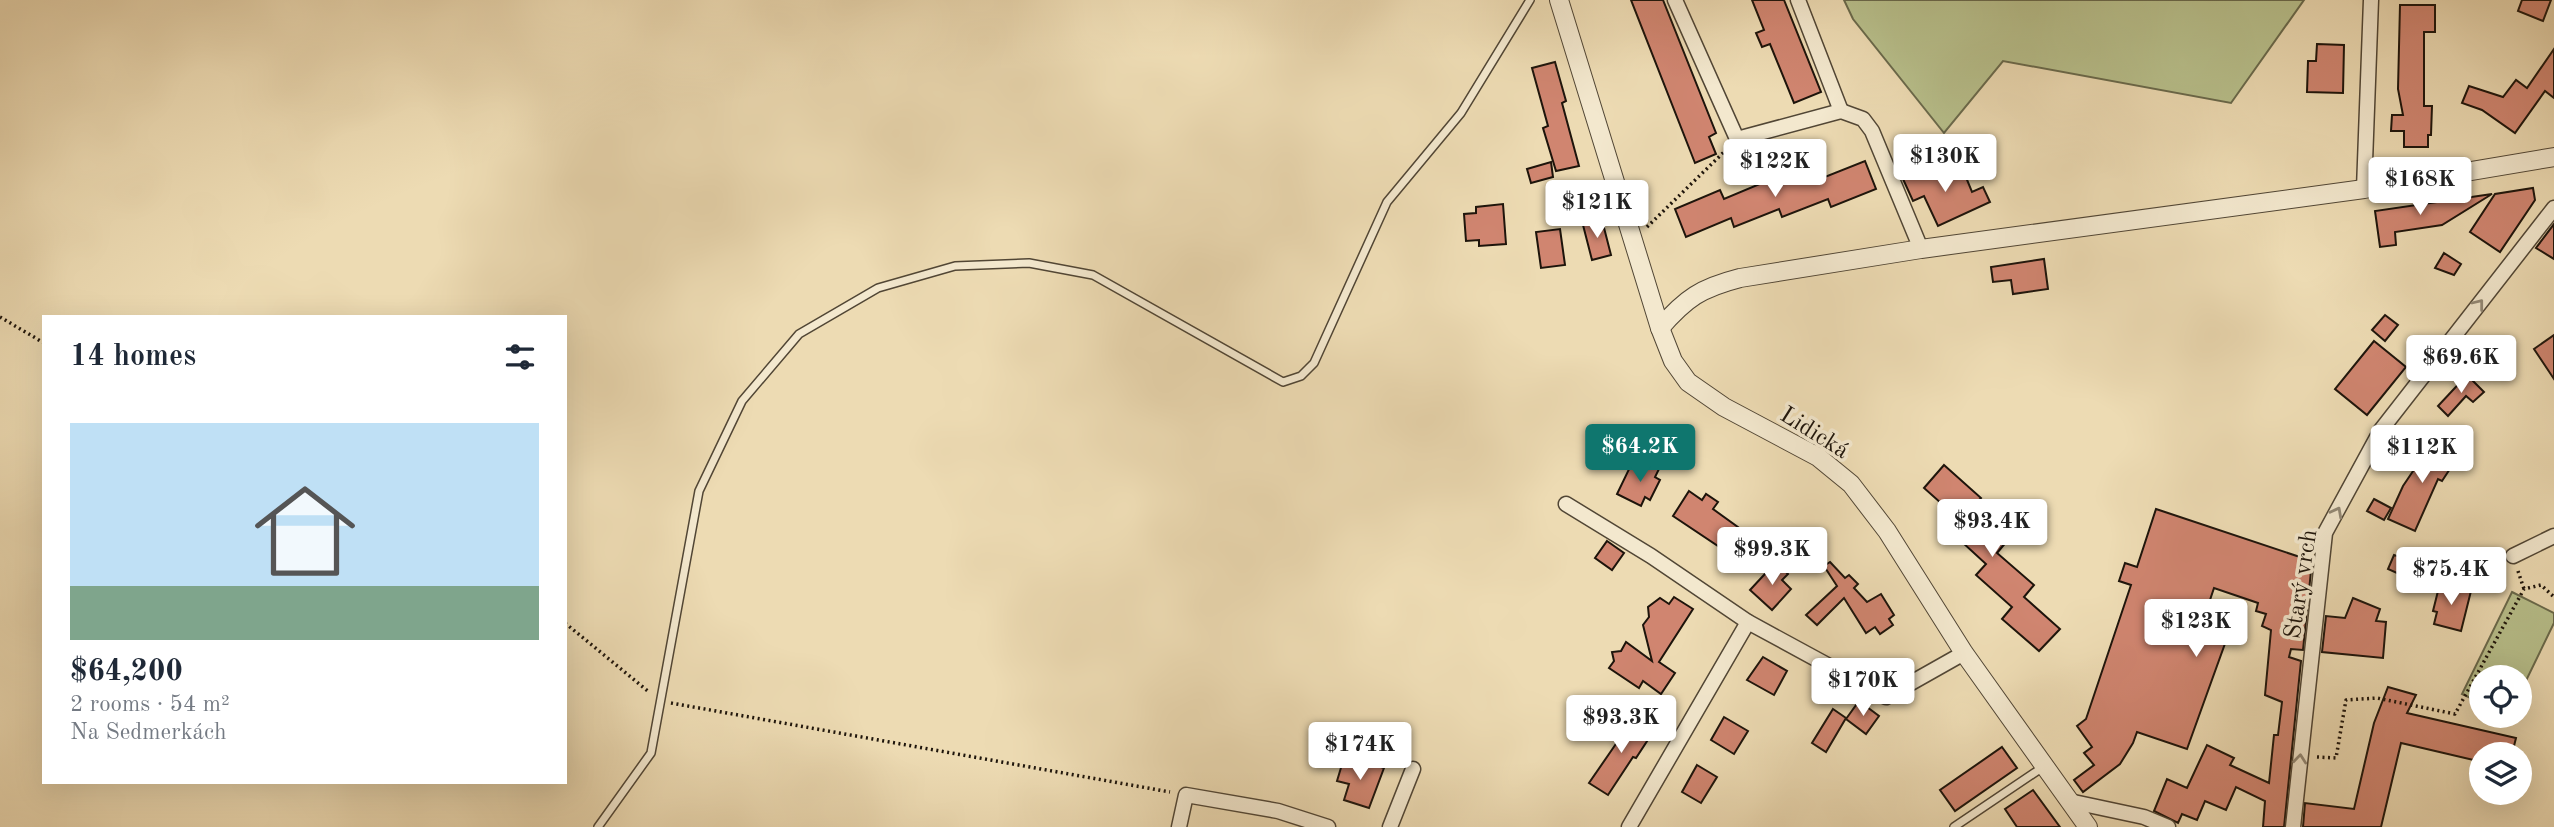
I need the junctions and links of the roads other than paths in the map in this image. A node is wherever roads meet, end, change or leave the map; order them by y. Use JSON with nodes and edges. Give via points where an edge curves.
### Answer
{"nodes":[{"id":1,"x":1530,"y":0,"type":"edge"},
{"id":2,"x":1559,"y":0,"type":"edge"},
{"id":3,"x":1675,"y":0,"type":"edge"},
{"id":4,"x":1798,"y":0,"type":"edge"},
{"id":5,"x":2371,"y":0,"type":"edge"},
{"id":6,"x":1842,"y":111,"type":"junction"},
{"id":7,"x":2554,"y":157,"type":"edge"},
{"id":8,"x":2364,"y":190,"type":"junction"},
{"id":9,"x":2554,"y":208,"type":"edge"},
{"id":10,"x":1921,"y":249,"type":"junction"},
{"id":11,"x":1660,"y":328,"type":"junction"},
{"id":12,"x":1566,"y":504,"type":"dead end"},
{"id":13,"x":2554,"y":536,"type":"edge"},
{"id":14,"x":2513,"y":556,"type":"dead end"},
{"id":15,"x":1748,"y":622,"type":"junction"},
{"id":16,"x":1964,"y":653,"type":"junction"},
{"id":17,"x":2044,"y":766,"type":"junction"},
{"id":18,"x":1413,"y":769,"type":"dead end"},
{"id":19,"x":2070,"y":802,"type":"junction"},
{"id":20,"x":598,"y":827,"type":"edge"},
{"id":21,"x":1179,"y":827,"type":"edge"},
{"id":22,"x":1328,"y":827,"type":"edge"},
{"id":23,"x":1390,"y":827,"type":"edge"},
{"id":24,"x":1629,"y":827,"type":"edge"},
{"id":25,"x":1954,"y":827,"type":"edge"},
{"id":26,"x":2088,"y":827,"type":"edge"},
{"id":27,"x":2168,"y":827,"type":"edge"},
{"id":28,"x":2293,"y":827,"type":"edge"}],
"edges":[{"from":1,"to":20,"type":"lane","via":[[1461,113],[1387,201],[1314,363],[1301,376],[1283,382],[1093,275],[1029,264],[955,266],[878,288],[799,334],[741,401],[699,491],[651,753]]},
{"from":2,"to":11,"type":"street","name":"Lidická"},
{"from":3,"to":6,"type":"street","via":[[1737,139]]},
{"from":4,"to":6,"type":"street"},
{"from":5,"to":8,"type":"street"},
{"from":6,"to":10,"type":"street","via":[[1863,119],[1872,131]]},
{"from":7,"to":8,"type":"street"},
{"from":8,"to":10,"type":"street"},
{"from":28,"to":9,"type":"street","name":"Starý vrch","one_way":true,"via":[[2325,533],[2381,430]]},
{"from":10,"to":11,"type":"street","via":[[1713,285],[1679,305]]},
{"from":11,"to":16,"type":"street","name":"Lidická","via":[[1673,361],[1688,382],[1724,407],[1818,457],[1851,484],[1887,531]]},
{"from":12,"to":15,"type":"street"},
{"from":13,"to":14,"type":"street"},
{"from":15,"to":16,"type":"street","via":[[1886,697]]},
{"from":15,"to":24,"type":"street"},
{"from":16,"to":17,"type":"street","name":"Lidická"},
{"from":17,"to":19,"type":"street","name":"Lidická"},
{"from":17,"to":25,"type":"lane"},
{"from":18,"to":23,"type":"street"},
{"from":19,"to":26,"type":"street","name":"Lidická"},
{"from":19,"to":27,"type":"street","via":[[2144,817]]},
{"from":21,"to":22,"type":"street","via":[[1186,795],[1278,811]]}]}
